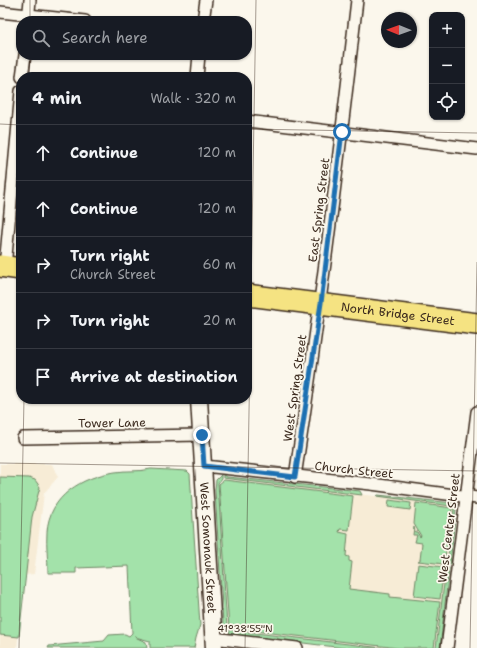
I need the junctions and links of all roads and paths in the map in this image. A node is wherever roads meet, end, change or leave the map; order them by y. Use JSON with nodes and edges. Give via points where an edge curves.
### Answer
{"nodes":[{"id":1,"x":30,"y":0,"type":"edge"},
{"id":2,"x":206,"y":0,"type":"edge"},
{"id":3,"x":357,"y":0,"type":"edge"},
{"id":4,"x":0,"y":12,"type":"edge"},
{"id":5,"x":19,"y":16,"type":"edge"},
{"id":6,"x":28,"y":16,"type":"edge"},
{"id":7,"x":204,"y":16,"type":"edge"},
{"id":8,"x":24,"y":60,"type":"edge"},
{"id":9,"x":199,"y":60,"type":"edge"},
{"id":10,"x":22,"y":72,"type":"edge"},
{"id":11,"x":197,"y":72,"type":"edge"},
{"id":12,"x":252,"y":122,"type":"edge"},
{"id":13,"x":342,"y":132,"type":"junction"},
{"id":14,"x":477,"y":149,"type":"edge"},
{"id":15,"x":16,"y":164,"type":"edge"},
{"id":16,"x":9,"y":267,"type":"edge"},
{"id":17,"x":252,"y":296,"type":"edge"},
{"id":18,"x":321,"y":303,"type":"junction"},
{"id":19,"x":477,"y":324,"type":"edge"},
{"id":20,"x":200,"y":404,"type":"edge"},
{"id":21,"x":477,"y":412,"type":"edge"},
{"id":22,"x":202,"y":435,"type":"junction"},
{"id":23,"x":23,"y":438,"type":"dead end"},
{"id":24,"x":204,"y":466,"type":"junction"},
{"id":25,"x":295,"y":477,"type":"junction"},
{"id":26,"x":472,"y":497,"type":"edge"},
{"id":27,"x":213,"y":643,"type":"edge"},
{"id":28,"x":297,"y":648,"type":"edge"},
{"id":29,"x":447,"y":648,"type":"edge"}],
"edges":[{"from":1,"to":6,"type":"street"},
{"from":2,"to":7,"type":"street"},
{"from":3,"to":13,"type":"street","name":"East Spring Street"},
{"from":4,"to":5,"type":"street"},
{"from":8,"to":10,"type":"street"},
{"from":9,"to":11,"type":"street"},
{"from":12,"to":13,"type":"street"},
{"from":13,"to":14,"type":"street"},
{"from":13,"to":18,"type":"street","name":"East Spring Street"},
{"from":15,"to":16,"type":"street"},
{"from":17,"to":18,"type":"highway","name":"North Bridge Street"},
{"from":18,"to":19,"type":"highway","name":"North Bridge Street"},
{"from":18,"to":25,"type":"street","name":"West Spring Street"},
{"from":20,"to":22,"type":"street","name":"West Somonauk Street"},
{"from":21,"to":26,"type":"street","name":"West Center Street"},
{"from":22,"to":23,"type":"street","name":"Tower Lane"},
{"from":22,"to":24,"type":"street","name":"West Somonauk Street"},
{"from":24,"to":25,"type":"street","name":"Church Street"},
{"from":24,"to":27,"type":"street","name":"West Somonauk Street"},
{"from":25,"to":26,"type":"street","name":"Church Street"},
{"from":26,"to":29,"type":"street","name":"West Center Street"},
{"from":27,"to":28,"type":"street"}]}
